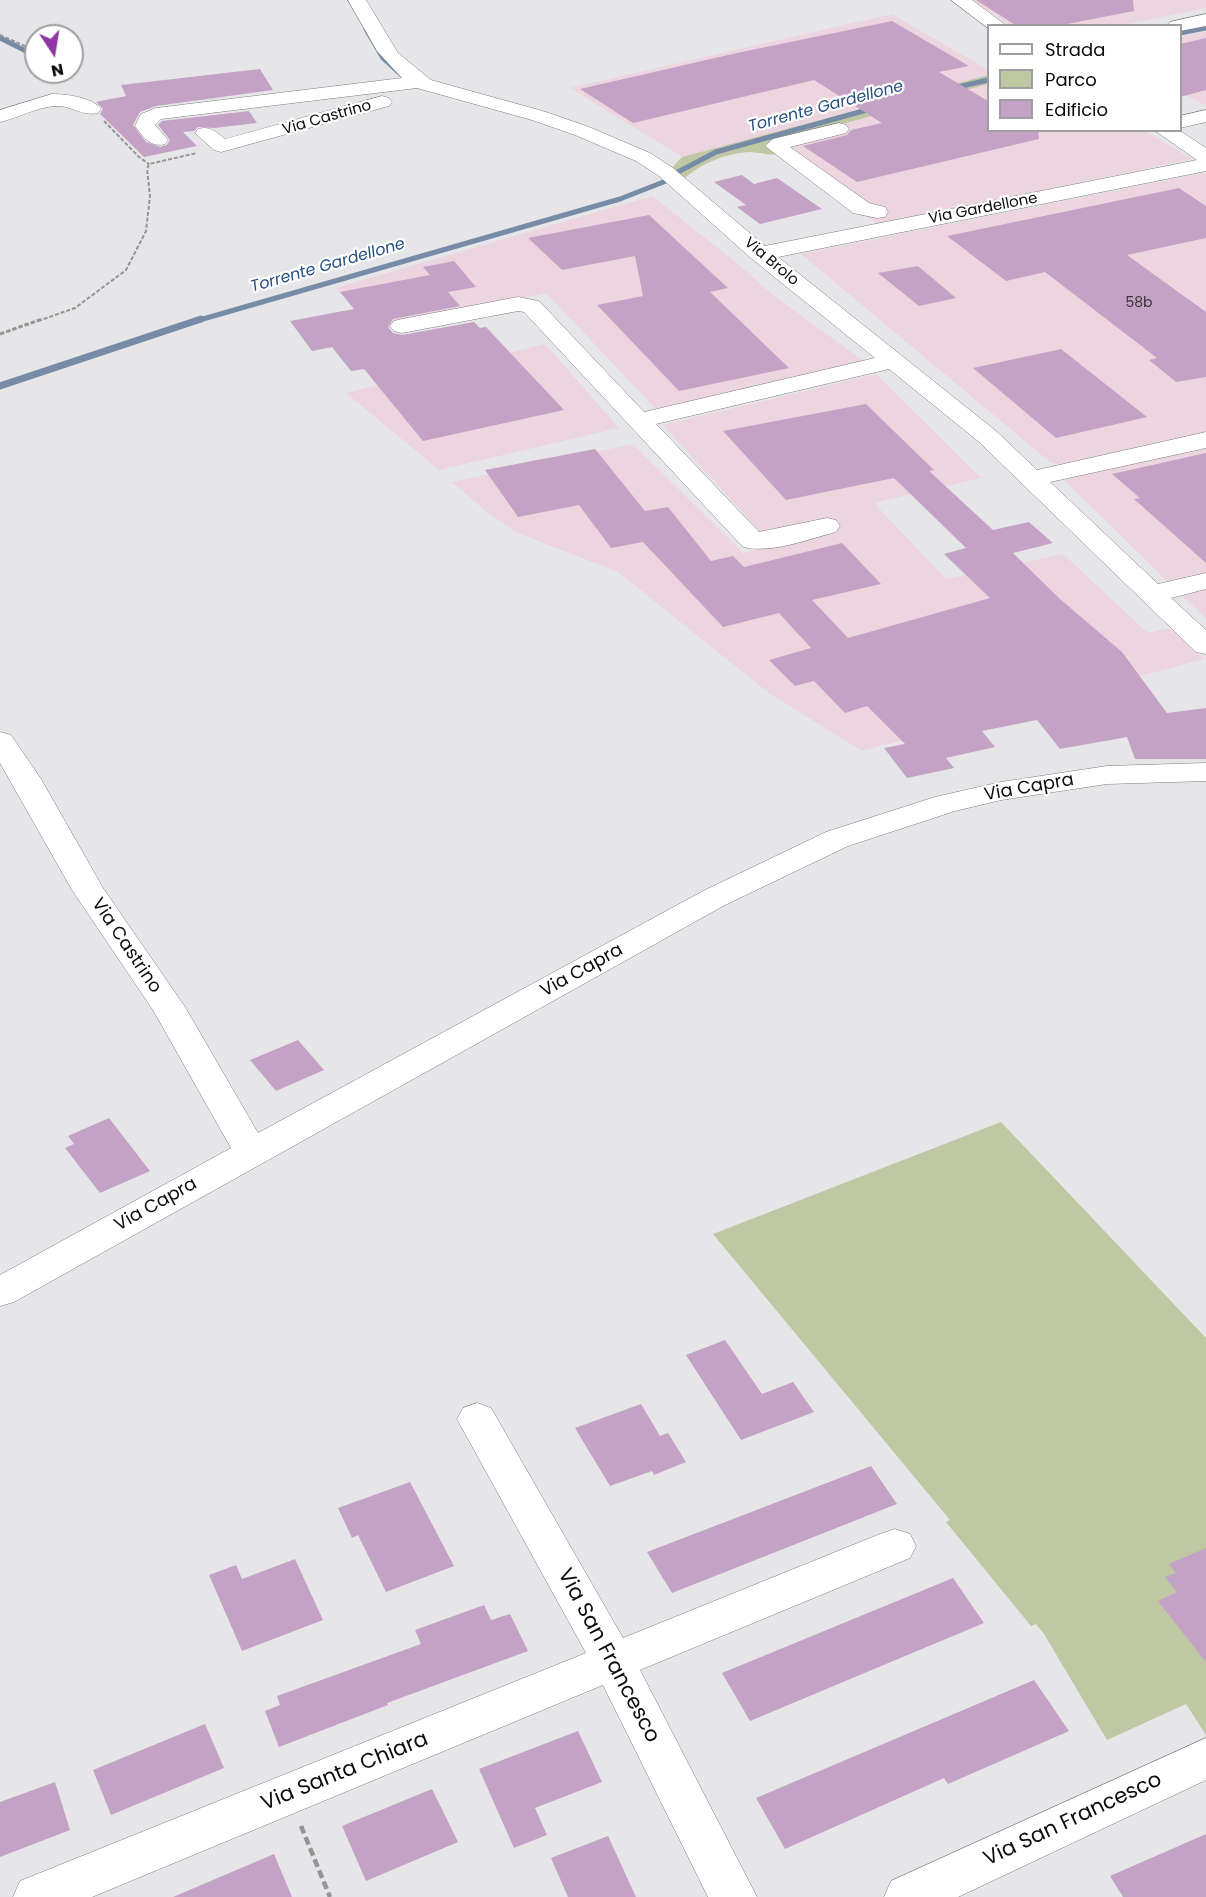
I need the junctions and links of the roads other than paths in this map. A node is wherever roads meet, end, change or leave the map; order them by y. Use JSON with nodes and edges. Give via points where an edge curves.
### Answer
{"nodes":[{"id":1,"x":357,"y":0,"type":"edge"},
{"id":2,"x":960,"y":0,"type":"edge"},
{"id":3,"x":1206,"y":20,"type":"edge"},
{"id":4,"x":995,"y":24,"type":"edge"},
{"id":5,"x":1182,"y":25,"type":"edge"},
{"id":6,"x":426,"y":84,"type":"junction"},
{"id":7,"x":91,"y":109,"type":"dead end"},
{"id":8,"x":0,"y":116,"type":"edge"},
{"id":9,"x":1206,"y":116,"type":"edge"},
{"id":10,"x":1182,"y":122,"type":"edge"},
{"id":11,"x":839,"y":129,"type":"dead end"},
{"id":12,"x":1167,"y":132,"type":"edge"},
{"id":13,"x":205,"y":133,"type":"dead end"},
{"id":14,"x":158,"y":140,"type":"dead end"},
{"id":15,"x":1206,"y":157,"type":"edge"},
{"id":16,"x":1206,"y":165,"type":"edge"},
{"id":17,"x":819,"y":166,"type":"dead end"},
{"id":18,"x":877,"y":212,"type":"junction"},
{"id":19,"x":898,"y":226,"type":"junction"},
{"id":20,"x":760,"y":254,"type":"junction"},
{"id":21,"x":402,"y":326,"type":"dead end"},
{"id":22,"x":893,"y":361,"type":"junction"},
{"id":23,"x":637,"y":421,"type":"junction"},
{"id":24,"x":1206,"y":440,"type":"edge"},
{"id":25,"x":1031,"y":479,"type":"junction"},
{"id":26,"x":827,"y":526,"type":"dead end"},
{"id":27,"x":1206,"y":581,"type":"edge"},
{"id":28,"x":1152,"y":594,"type":"junction"},
{"id":29,"x":1206,"y":646,"type":"edge"},
{"id":30,"x":0,"y":741,"type":"edge"},
{"id":31,"x":1206,"y":772,"type":"edge"},
{"id":32,"x":251,"y":1152,"type":"junction"},
{"id":33,"x":0,"y":1292,"type":"edge"},
{"id":34,"x":477,"y":1419,"type":"dead end"},
{"id":35,"x":895,"y":1546,"type":"dead end"},
{"id":36,"x":634,"y":1654,"type":"junction"},
{"id":37,"x":1206,"y":1758,"type":"edge"},
{"id":38,"x":37,"y":1897,"type":"edge"},
{"id":39,"x":733,"y":1897,"type":"edge"},
{"id":40,"x":908,"y":1897,"type":"edge"}],
"edges":[{"from":1,"to":6,"type":"street","name":"Via Brolo","via":[[390,58]]},
{"from":2,"to":4,"type":"street"},
{"from":3,"to":5,"type":"street"},
{"from":6,"to":13,"type":"street","name":"Via Castrino","via":[[355,111],[221,146]]},
{"from":6,"to":14,"type":"street","via":[[156,114],[148,118],[145,126]]},
{"from":6,"to":20,"type":"street","name":"Via Brolo","via":[[550,120],[643,157],[666,172]]},
{"from":7,"to":8,"type":"street","via":[[65,99]]},
{"from":9,"to":10,"type":"street"},
{"from":11,"to":18,"type":"street","via":[[775,146],[850,201]]},
{"from":12,"to":15,"type":"street"},
{"from":16,"to":19,"type":"street","name":"Via Gardellone"},
{"from":17,"to":18,"type":"street","via":[[876,205]]},
{"from":18,"to":19,"type":"street"},
{"from":19,"to":20,"type":"street","name":"Via Gardellone"},
{"from":20,"to":22,"type":"street","name":"Via Brolo"},
{"from":21,"to":23,"type":"street","via":[[518,304],[531,306]]},
{"from":22,"to":23,"type":"street"},
{"from":22,"to":25,"type":"street","name":"Via Brolo","via":[[987,436]]},
{"from":23,"to":26,"type":"street","via":[[752,541]]},
{"from":24,"to":25,"type":"street"},
{"from":25,"to":28,"type":"street","name":"Via Brolo"},
{"from":27,"to":28,"type":"street"},
{"from":28,"to":29,"type":"street","name":"Via Brolo"},
{"from":30,"to":32,"type":"street","name":"Via Castrino","via":[[26,779],[88,890],[168,1007]]},
{"from":31,"to":32,"type":"street","name":"Via Capra","via":[[1107,775],[1001,791],[837,839],[714,898]]},
{"from":32,"to":33,"type":"street","name":"Via Capra"},
{"from":34,"to":36,"type":"street","name":"Via San Francesco"},
{"from":35,"to":36,"type":"street","name":"Via Santa Chiara"},
{"from":36,"to":38,"type":"street","name":"Via Santa Chiara"},
{"from":36,"to":39,"type":"street","name":"Via San Francesco"},
{"from":37,"to":40,"type":"street","name":"Via San Francesco"}]}
